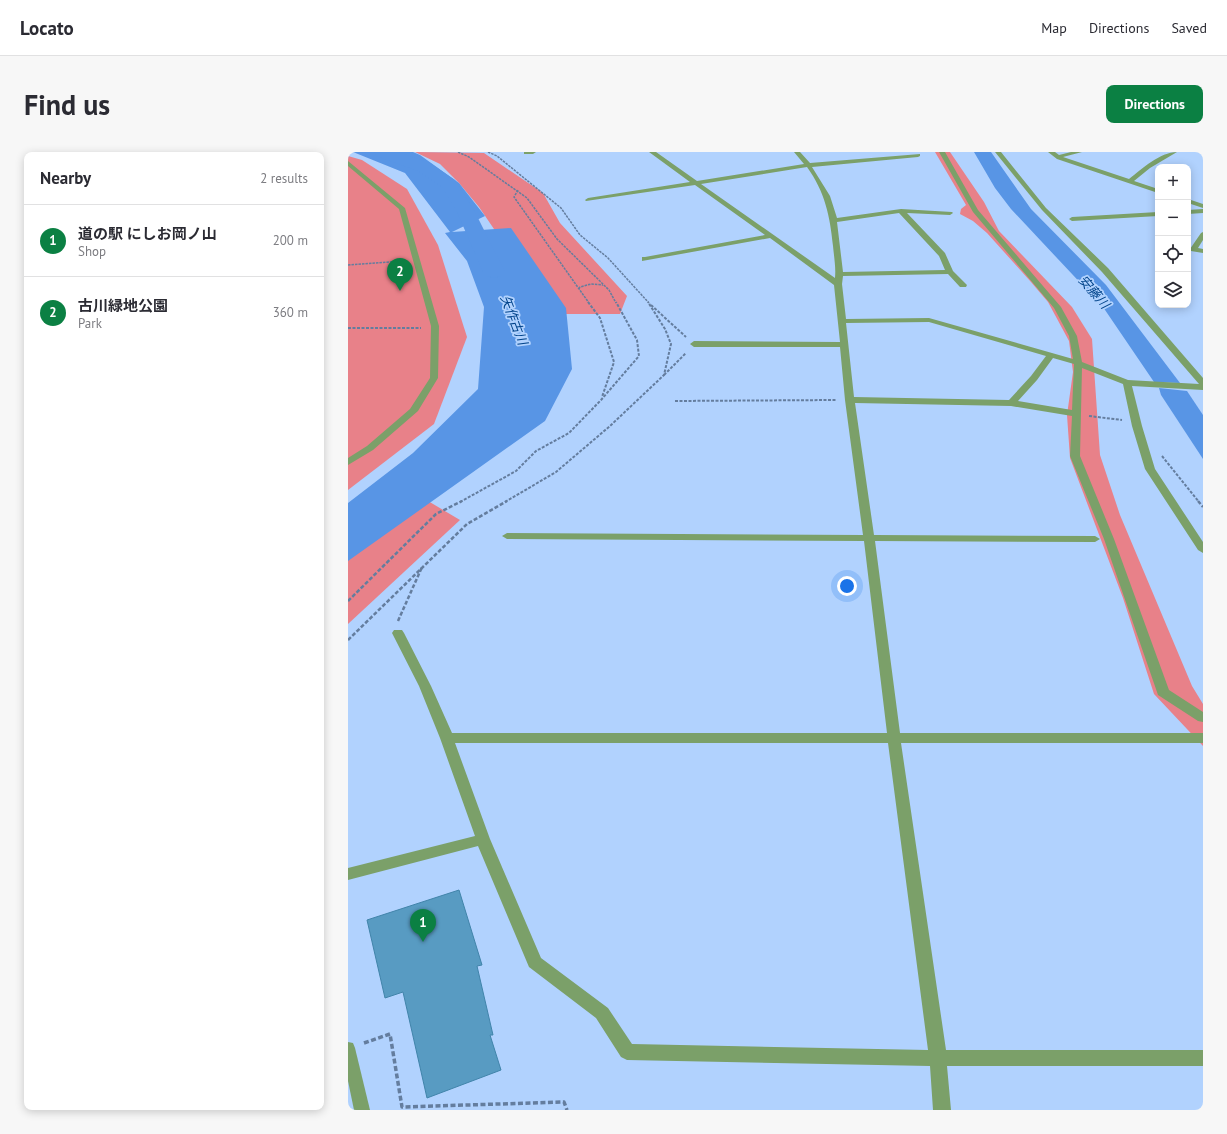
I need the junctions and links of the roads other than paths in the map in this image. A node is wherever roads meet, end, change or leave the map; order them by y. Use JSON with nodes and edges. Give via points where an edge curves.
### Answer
{"nodes":[{"id":1,"x":533,"y":152,"type":"edge"},
{"id":2,"x":652,"y":152,"type":"edge"},
{"id":3,"x":797,"y":152,"type":"edge"},
{"id":4,"x":942,"y":152,"type":"edge"},
{"id":5,"x":998,"y":152,"type":"edge"},
{"id":6,"x":1051,"y":152,"type":"edge"},
{"id":7,"x":1079,"y":152,"type":"edge"},
{"id":8,"x":1174,"y":152,"type":"edge"},
{"id":9,"x":526,"y":153,"type":"dead end"},
{"id":10,"x":918,"y":155,"type":"dead end"},
{"id":11,"x":1057,"y":157,"type":"junction"},
{"id":12,"x":348,"y":164,"type":"edge"},
{"id":13,"x":809,"y":165,"type":"junction"},
{"id":14,"x":1129,"y":182,"type":"junction"},
{"id":15,"x":695,"y":183,"type":"junction"},
{"id":16,"x":1155,"y":190,"type":"edge"},
{"id":17,"x":588,"y":200,"type":"dead end"},
{"id":18,"x":1191,"y":202,"type":"edge"},
{"id":19,"x":1203,"y":206,"type":"edge"},
{"id":20,"x":901,"y":211,"type":"junction"},
{"id":21,"x":1203,"y":211,"type":"edge"},
{"id":22,"x":1191,"y":212,"type":"edge"},
{"id":23,"x":950,"y":213,"type":"dead end"},
{"id":24,"x":1155,"y":214,"type":"edge"},
{"id":25,"x":1072,"y":219,"type":"dead end"},
{"id":26,"x":835,"y":220,"type":"junction"},
{"id":27,"x":1203,"y":234,"type":"edge"},
{"id":28,"x":771,"y":236,"type":"junction"},
{"id":29,"x":1203,"y":251,"type":"edge"},
{"id":30,"x":645,"y":259,"type":"dead end"},
{"id":31,"x":950,"y":272,"type":"junction"},
{"id":32,"x":840,"y":274,"type":"junction"},
{"id":33,"x":838,"y":284,"type":"junction"},
{"id":34,"x":963,"y":285,"type":"dead end"},
{"id":35,"x":842,"y":321,"type":"junction"},
{"id":36,"x":694,"y":344,"type":"road end"},
{"id":37,"x":845,"y":345,"type":"junction"},
{"id":38,"x":1051,"y":355,"type":"junction"},
{"id":39,"x":1078,"y":363,"type":"junction"},
{"id":40,"x":1127,"y":383,"type":"junction"},
{"id":41,"x":1203,"y":384,"type":"edge"},
{"id":42,"x":1203,"y":388,"type":"edge"},
{"id":43,"x":850,"y":400,"type":"junction"},
{"id":44,"x":1011,"y":403,"type":"junction"},
{"id":45,"x":1077,"y":414,"type":"junction"},
{"id":46,"x":348,"y":462,"type":"edge"},
{"id":47,"x":507,"y":536,"type":"dead end"},
{"id":48,"x":869,"y":538,"type":"junction"},
{"id":49,"x":1095,"y":539,"type":"dead end"},
{"id":50,"x":1203,"y":550,"type":"edge"},
{"id":51,"x":398,"y":633,"type":"road end"},
{"id":52,"x":1203,"y":718,"type":"edge"},
{"id":53,"x":447,"y":738,"type":"junction"},
{"id":54,"x":1203,"y":738,"type":"edge"},
{"id":55,"x":894,"y":739,"type":"junction"},
{"id":56,"x":483,"y":839,"type":"junction"},
{"id":57,"x":348,"y":874,"type":"edge"},
{"id":58,"x":348,"y":1048,"type":"edge"},
{"id":59,"x":938,"y":1058,"type":"junction"},
{"id":60,"x":1203,"y":1058,"type":"edge"},
{"id":61,"x":362,"y":1110,"type":"edge"},
{"id":62,"x":942,"y":1110,"type":"edge"}],
"edges":[{"from":1,"to":9,"type":"street"},
{"from":2,"to":15,"type":"street"},
{"from":3,"to":13,"type":"street"},
{"from":4,"to":39,"type":"street","via":[[975,211],[1057,307],[1073,336]]},
{"from":5,"to":41,"type":"street","via":[[1044,209],[1105,270]]},
{"from":6,"to":11,"type":"street"},
{"from":7,"to":11,"type":"street"},
{"from":8,"to":14,"type":"street"},
{"from":10,"to":13,"type":"street"},
{"from":11,"to":14,"type":"street"},
{"from":12,"to":46,"type":"street","via":[[402,208],[435,327],[434,378],[413,411],[370,448]]},
{"from":13,"to":15,"type":"street"},
{"from":13,"to":26,"type":"street","via":[[828,194]]},
{"from":14,"to":16,"type":"street"},
{"from":15,"to":17,"type":"street"},
{"from":15,"to":28,"type":"street"},
{"from":18,"to":19,"type":"street"},
{"from":20,"to":23,"type":"street"},
{"from":20,"to":26,"type":"street"},
{"from":20,"to":31,"type":"street","via":[[942,255]]},
{"from":21,"to":22,"type":"street"},
{"from":24,"to":25,"type":"street"},
{"from":26,"to":32,"type":"street"},
{"from":27,"to":29,"type":"street","via":[[1194,249]]},
{"from":28,"to":30,"type":"street"},
{"from":28,"to":33,"type":"street"},
{"from":31,"to":32,"type":"street"},
{"from":31,"to":34,"type":"street"},
{"from":32,"to":33,"type":"street"},
{"from":33,"to":35,"type":"street"},
{"from":35,"to":37,"type":"street"},
{"from":35,"to":38,"type":"street","via":[[929,320]]},
{"from":36,"to":37,"type":"street"},
{"from":37,"to":43,"type":"street"},
{"from":38,"to":39,"type":"street"},
{"from":38,"to":44,"type":"street"},
{"from":39,"to":40,"type":"street"},
{"from":39,"to":45,"type":"street"},
{"from":40,"to":42,"type":"street"},
{"from":40,"to":50,"type":"street","via":[[1150,469]]},
{"from":43,"to":44,"type":"street"},
{"from":43,"to":48,"type":"street"},
{"from":44,"to":45,"type":"street"},
{"from":45,"to":52,"type":"street","via":[[1075,456],[1163,692]]},
{"from":47,"to":48,"type":"street"},
{"from":48,"to":49,"type":"street"},
{"from":48,"to":55,"type":"street"},
{"from":51,"to":53,"type":"street","via":[[425,686]]},
{"from":53,"to":55,"type":"street"},
{"from":53,"to":56,"type":"street"},
{"from":54,"to":55,"type":"street"},
{"from":55,"to":59,"type":"street"},
{"from":56,"to":57,"type":"street"},
{"from":56,"to":59,"type":"street","via":[[535,962],[602,1013],[627,1052]]},
{"from":58,"to":61,"type":"lane"},
{"from":59,"to":60,"type":"street"},
{"from":59,"to":62,"type":"street"}]}
